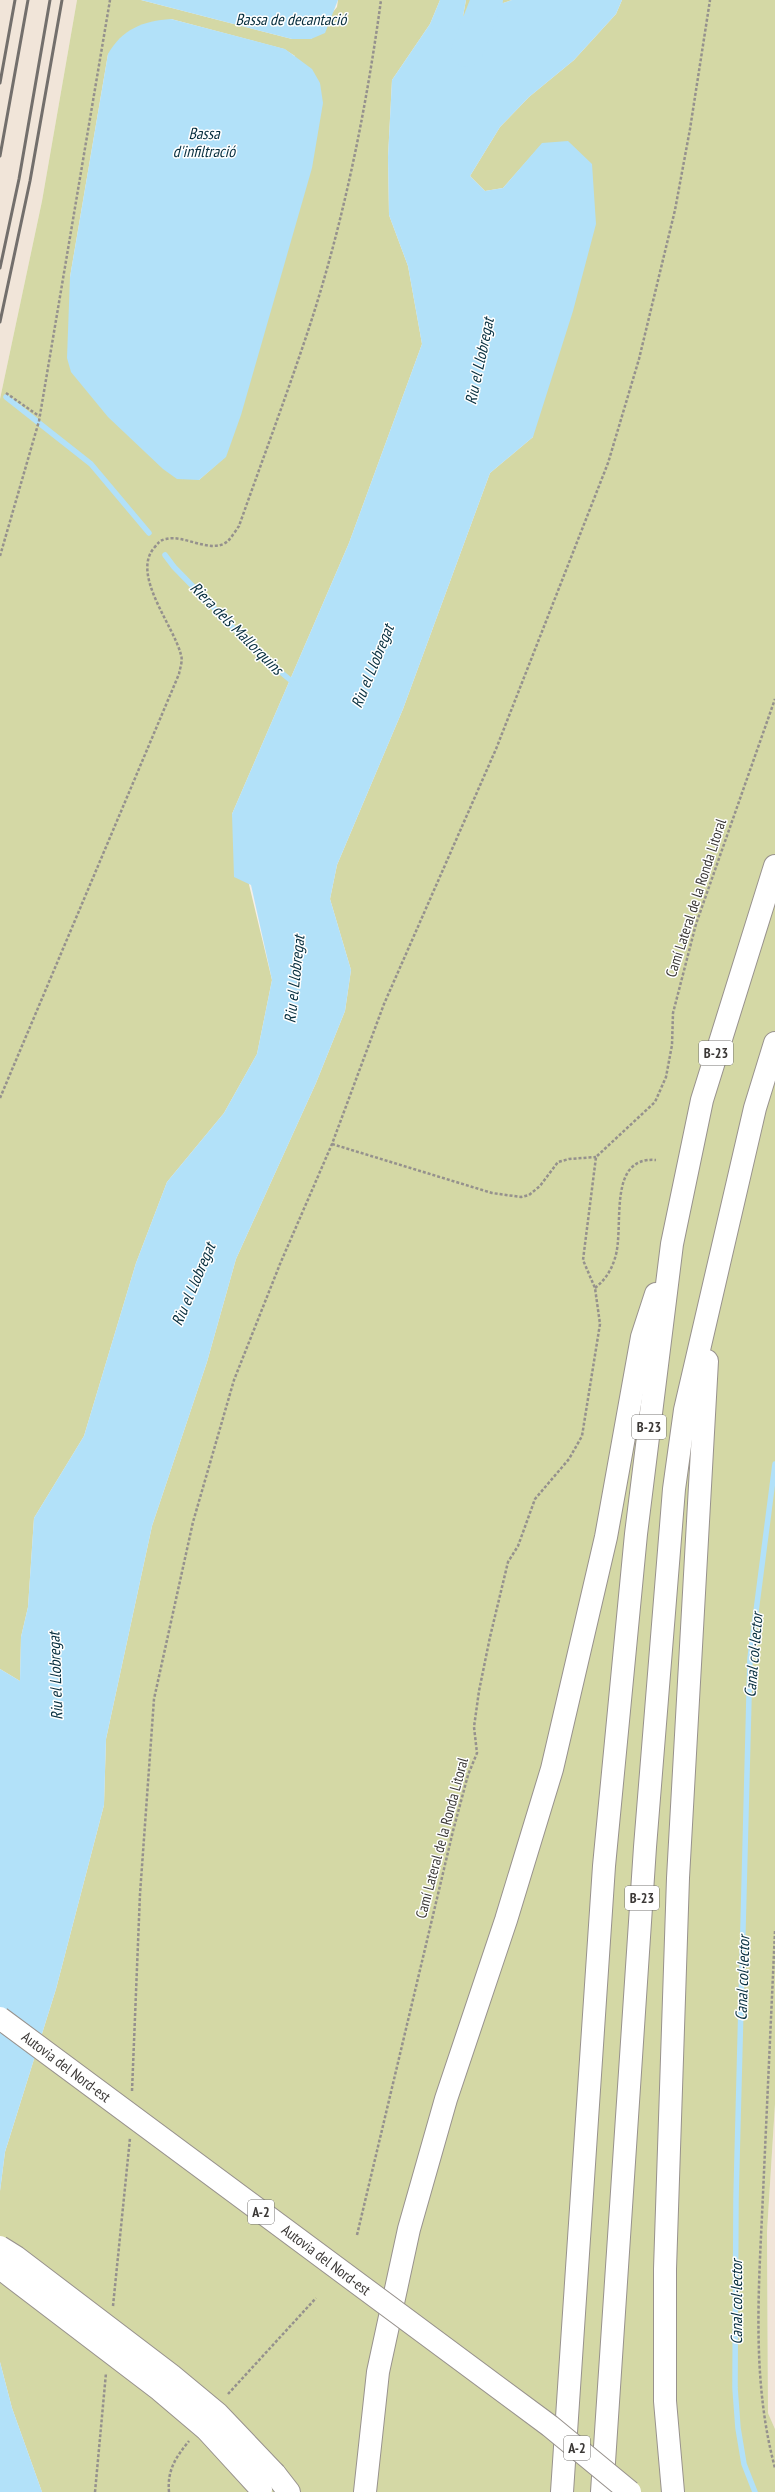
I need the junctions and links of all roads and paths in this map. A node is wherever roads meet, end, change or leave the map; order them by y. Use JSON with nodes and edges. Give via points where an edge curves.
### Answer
{"nodes":[{"id":1,"x":110,"y":0,"type":"edge"},
{"id":2,"x":381,"y":0,"type":"edge"},
{"id":3,"x":710,"y":0,"type":"edge"},
{"id":4,"x":6,"y":393,"type":"dead end"},
{"id":5,"x":39,"y":416,"type":"junction"},
{"id":6,"x":0,"y":556,"type":"edge"},
{"id":7,"x":775,"y":699,"type":"edge"},
{"id":8,"x":775,"y":866,"type":"edge"},
{"id":9,"x":775,"y":1043,"type":"edge"},
{"id":10,"x":0,"y":1098,"type":"edge"},
{"id":11,"x":332,"y":1144,"type":"junction"},
{"id":12,"x":596,"y":1157,"type":"junction"},
{"id":13,"x":656,"y":1160,"type":"dead end"},
{"id":14,"x":672,"y":1244,"type":"junction"},
{"id":15,"x":595,"y":1288,"type":"junction"},
{"id":16,"x":710,"y":1307,"type":"junction"},
{"id":17,"x":775,"y":1931,"type":"edge"},
{"id":18,"x":0,"y":2018,"type":"edge"},
{"id":19,"x":132,"y":2081,"type":"dead end"},
{"id":20,"x":130,"y":2149,"type":"dead end"},
{"id":21,"x":357,"y":2235,"type":"dead end"},
{"id":22,"x":0,"y":2247,"type":"edge"},
{"id":23,"x":0,"y":2268,"type":"edge"},
{"id":24,"x":316,"y":2298,"type":"dead end"},
{"id":25,"x":114,"y":2300,"type":"dead end"},
{"id":26,"x":106,"y":2371,"type":"dead end"},
{"id":27,"x":228,"y":2394,"type":"dead end"},
{"id":28,"x":189,"y":2440,"type":"dead end"},
{"id":29,"x":775,"y":2468,"type":"edge"},
{"id":30,"x":266,"y":2485,"type":"edge"},
{"id":31,"x":95,"y":2492,"type":"edge"},
{"id":32,"x":169,"y":2492,"type":"edge"},
{"id":33,"x":289,"y":2492,"type":"edge"},
{"id":34,"x":365,"y":2492,"type":"edge"},
{"id":35,"x":562,"y":2492,"type":"edge"},
{"id":36,"x":602,"y":2492,"type":"edge"},
{"id":37,"x":630,"y":2492,"type":"edge"},
{"id":38,"x":673,"y":2492,"type":"edge"}],
"edges":[{"from":1,"to":5,"type":"path"},
{"from":2,"to":10,"type":"path","via":[[355,150],[308,330],[239,526],[228,541],[219,545],[174,537],[161,540],[151,551],[146,564],[149,583],[182,657],[179,674]]},
{"from":3,"to":11,"type":"path","via":[[690,129],[674,210],[639,359],[608,463],[496,749],[384,1004]]},
{"from":4,"to":5,"type":"path"},
{"from":5,"to":6,"type":"path"},
{"from":7,"to":12,"type":"path","name":"Camí Lateral de la Ronda Litoral","via":[[696,924],[673,1013],[672,1045],[666,1077],[655,1102]]},
{"from":8,"to":14,"type":"highway","number":"B-23","via":[[702,1100]]},
{"from":9,"to":16,"type":"highway","number":"B-23","via":[[756,1108]]},
{"from":11,"to":12,"type":"path","via":[[492,1193],[521,1197],[529,1195],[540,1186],[558,1162]]},
{"from":11,"to":19,"type":"path","via":[[280,1264],[234,1380],[193,1522],[159,1666],[154,1699],[140,1894]]},
{"from":12,"to":15,"type":"path","name":"Camí Lateral de la Ronda Litoral","via":[[583,1260]]},
{"from":13,"to":15,"type":"path","via":[[637,1163],[628,1170],[622,1187],[616,1257],[606,1280]]},
{"from":14,"to":34,"type":"highway","via":[[642,1337],[606,1537],[552,1769],[506,1920],[446,2099],[409,2229],[378,2372]]},
{"from":14,"to":35,"type":"highway","number":"B-23","via":[[636,1534],[604,1866]]},
{"from":15,"to":21,"type":"path","name":"Camí Lateral de la Ronda Litoral","via":[[600,1324],[582,1436],[569,1459],[535,1499],[518,1546],[508,1562],[477,1706],[474,1727],[477,1753],[468,1775],[453,1831]]},
{"from":16,"to":36,"type":"highway","number":"B-23","via":[[685,1410],[674,1489],[645,1855]]},
{"from":16,"to":38,"type":"highway","via":[[678,1878],[665,2269],[665,2401]]},
{"from":17,"to":29,"type":"path","via":[[759,2281],[759,2349],[767,2438]]},
{"from":18,"to":37,"type":"highway","name":"Autovia del Nord-est","number":"A-2","bridge":true,"via":[[550,2426]]},
{"from":20,"to":25,"type":"path"},
{"from":22,"to":30,"type":"highway","bridge":true,"via":[[171,2375],[218,2414]]},
{"from":23,"to":30,"type":"highway","bridge":true,"via":[[160,2390]]},
{"from":24,"to":27,"type":"path"},
{"from":26,"to":31,"type":"path"},
{"from":28,"to":32,"type":"path","via":[[173,2461],[168,2479]]},
{"from":30,"to":33,"type":"highway"}]}
